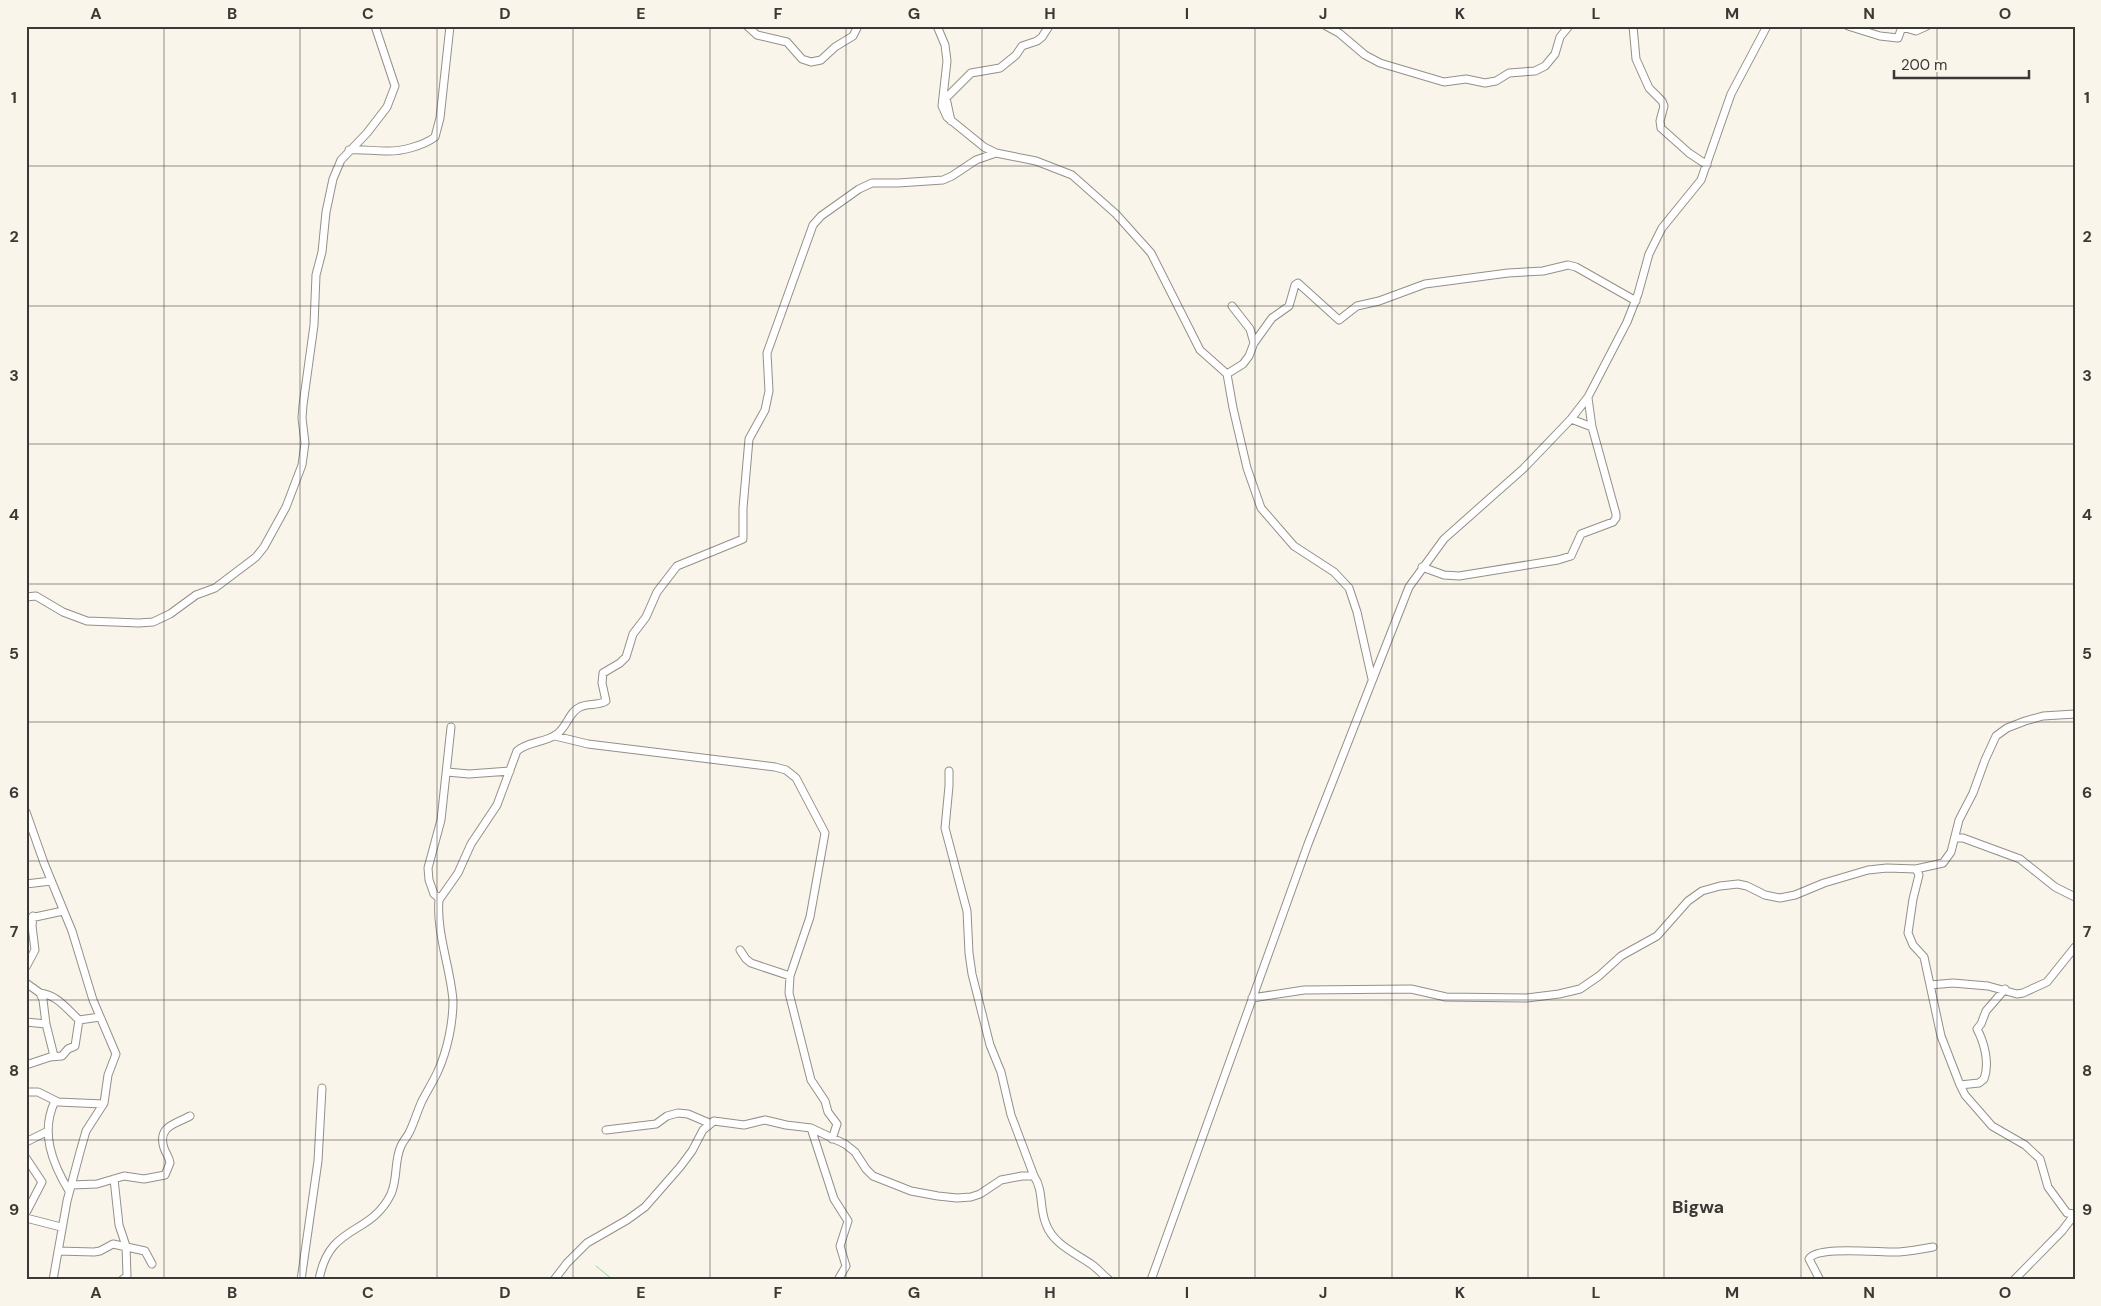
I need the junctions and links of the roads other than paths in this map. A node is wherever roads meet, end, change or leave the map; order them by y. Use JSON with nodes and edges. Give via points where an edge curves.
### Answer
{"nodes":[{"id":1,"x":375,"y":26,"type":"edge"},
{"id":2,"x":450,"y":26,"type":"edge"},
{"id":3,"x":747,"y":26,"type":"edge"},
{"id":4,"x":858,"y":26,"type":"edge"},
{"id":5,"x":937,"y":26,"type":"edge"},
{"id":6,"x":1049,"y":26,"type":"edge"},
{"id":7,"x":1326,"y":26,"type":"edge"},
{"id":8,"x":1569,"y":26,"type":"edge"},
{"id":9,"x":1633,"y":26,"type":"edge"},
{"id":10,"x":1767,"y":26,"type":"edge"},
{"id":11,"x":1848,"y":26,"type":"edge"},
{"id":12,"x":1927,"y":26,"type":"edge"},
{"id":13,"x":951,"y":121,"type":"junction"},
{"id":14,"x":349,"y":150,"type":"junction"},
{"id":15,"x":996,"y":152,"type":"junction"},
{"id":16,"x":1707,"y":164,"type":"junction"},
{"id":17,"x":1636,"y":301,"type":"junction"},
{"id":18,"x":1232,"y":306,"type":"dead end"},
{"id":19,"x":1254,"y":342,"type":"junction"},
{"id":20,"x":1227,"y":374,"type":"junction"},
{"id":21,"x":1588,"y":397,"type":"junction"},
{"id":22,"x":1572,"y":419,"type":"junction"},
{"id":23,"x":1592,"y":427,"type":"junction"},
{"id":24,"x":1422,"y":568,"type":"junction"},
{"id":25,"x":26,"y":597,"type":"edge"},
{"id":26,"x":1372,"y":680,"type":"junction"},
{"id":27,"x":2075,"y":714,"type":"edge"},
{"id":28,"x":451,"y":727,"type":"dead end"},
{"id":29,"x":556,"y":736,"type":"junction"},
{"id":30,"x":510,"y":771,"type":"junction"},
{"id":31,"x":949,"y":771,"type":"dead end"},
{"id":32,"x":447,"y":772,"type":"junction"},
{"id":33,"x":26,"y":812,"type":"edge"},
{"id":34,"x":1956,"y":838,"type":"junction"},
{"id":35,"x":1916,"y":869,"type":"junction"},
{"id":36,"x":51,"y":881,"type":"junction"},
{"id":37,"x":26,"y":884,"type":"edge"},
{"id":38,"x":2075,"y":897,"type":"edge"},
{"id":39,"x":440,"y":898,"type":"junction"},
{"id":40,"x":64,"y":911,"type":"junction"},
{"id":41,"x":30,"y":917,"type":"edge"},
{"id":42,"x":2075,"y":947,"type":"edge"},
{"id":43,"x":740,"y":950,"type":"dead end"},
{"id":44,"x":26,"y":967,"type":"edge"},
{"id":45,"x":790,"y":976,"type":"junction"},
{"id":46,"x":26,"y":983,"type":"edge"},
{"id":47,"x":1930,"y":985,"type":"junction"},
{"id":48,"x":2005,"y":989,"type":"junction"},
{"id":49,"x":40,"y":993,"type":"junction"},
{"id":50,"x":1252,"y":998,"type":"junction"},
{"id":51,"x":100,"y":1017,"type":"junction"},
{"id":52,"x":79,"y":1020,"type":"junction"},
{"id":53,"x":26,"y":1022,"type":"edge"},
{"id":54,"x":46,"y":1024,"type":"junction"},
{"id":55,"x":54,"y":1056,"type":"junction"},
{"id":56,"x":26,"y":1065,"type":"edge"},
{"id":57,"x":1960,"y":1085,"type":"junction"},
{"id":58,"x":322,"y":1088,"type":"dead end"},
{"id":59,"x":26,"y":1092,"type":"edge"},
{"id":60,"x":55,"y":1100,"type":"junction"},
{"id":61,"x":103,"y":1104,"type":"junction"},
{"id":62,"x":190,"y":1116,"type":"dead end"},
{"id":63,"x":709,"y":1123,"type":"junction"},
{"id":64,"x":811,"y":1128,"type":"junction"},
{"id":65,"x":606,"y":1130,"type":"dead end"},
{"id":66,"x":48,"y":1131,"type":"junction"},
{"id":67,"x":832,"y":1139,"type":"junction"},
{"id":68,"x":26,"y":1142,"type":"edge"},
{"id":69,"x":26,"y":1158,"type":"edge"},
{"id":70,"x":1034,"y":1176,"type":"junction"},
{"id":71,"x":114,"y":1179,"type":"junction"},
{"id":72,"x":70,"y":1188,"type":"junction"},
{"id":73,"x":26,"y":1213,"type":"edge"},
{"id":74,"x":2075,"y":1214,"type":"edge"},
{"id":75,"x":26,"y":1218,"type":"edge"},
{"id":76,"x":61,"y":1227,"type":"junction"},
{"id":77,"x":126,"y":1246,"type":"junction"},
{"id":78,"x":1933,"y":1247,"type":"dead end"},
{"id":79,"x":58,"y":1251,"type":"junction"},
{"id":80,"x":152,"y":1264,"type":"dead end"},
{"id":81,"x":53,"y":1280,"type":"edge"},
{"id":82,"x":122,"y":1280,"type":"edge"},
{"id":83,"x":301,"y":1280,"type":"edge"},
{"id":84,"x":318,"y":1280,"type":"edge"},
{"id":85,"x":554,"y":1280,"type":"edge"},
{"id":86,"x":838,"y":1280,"type":"edge"},
{"id":87,"x":1109,"y":1280,"type":"edge"},
{"id":88,"x":1151,"y":1280,"type":"edge"},
{"id":89,"x":1820,"y":1280,"type":"edge"},
{"id":90,"x":2014,"y":1280,"type":"edge"}],
"edges":[{"from":1,"to":14,"type":"street","via":[[395,82],[394,90],[387,107]]},
{"from":2,"to":14,"type":"street","via":[[435,137],[418,145],[387,151]]},
{"from":3,"to":4,"type":"street","via":[[756,35],[787,42],[802,58],[811,62],[820,60],[853,36]]},
{"from":5,"to":13,"type":"street","via":[[947,61],[942,106]]},
{"from":6,"to":13,"type":"street","via":[[1042,36],[1022,46],[1003,65],[975,72],[963,79],[946,98]]},
{"from":7,"to":8,"type":"street","via":[[1365,55],[1389,66],[1444,82],[1466,80],[1486,83],[1506,74],[1535,71],[1545,66]]},
{"from":9,"to":16,"type":"street","via":[[1637,63],[1649,88],[1664,106],[1661,128]]},
{"from":10,"to":16,"type":"street","via":[[1731,94]]},
{"from":11,"to":12,"type":"street","via":[[1898,38],[1902,27],[1916,31]]},
{"from":13,"to":15,"type":"street","via":[[984,147]]},
{"from":14,"to":25,"type":"street","via":[[333,179],[316,275],[314,325],[303,404],[305,443],[302,464],[286,507],[264,547],[256,557],[215,588],[196,595],[153,622],[87,621],[36,596]]},
{"from":15,"to":20,"type":"street","via":[[1061,169],[1092,191],[1145,245],[1203,355]]},
{"from":15,"to":29,"type":"street","via":[[943,180],[866,185],[813,225],[767,353],[770,391],[765,410],[749,439],[743,539],[677,566],[657,592],[646,617],[633,634],[626,657],[603,672],[606,701],[576,709]]},
{"from":16,"to":17,"type":"street","via":[[1698,184],[1662,228],[1649,254]]},
{"from":17,"to":19,"type":"street","via":[[1568,265],[1543,271],[1425,284],[1357,306],[1339,320],[1298,283],[1289,306],[1274,316]]},
{"from":17,"to":21,"type":"street"},
{"from":18,"to":19,"type":"street","via":[[1250,329]]},
{"from":19,"to":20,"type":"street","via":[[1246,360]]},
{"from":20,"to":26,"type":"street","via":[[1246,468],[1261,508],[1294,546],[1334,572],[1349,588]]},
{"from":21,"to":22,"type":"street"},
{"from":21,"to":23,"type":"street"},
{"from":22,"to":23,"type":"street"},
{"from":22,"to":24,"type":"street","via":[[1508,484],[1444,539]]},
{"from":23,"to":24,"type":"street","via":[[1616,514],[1613,522],[1584,532],[1571,556],[1558,560],[1459,576]]},
{"from":24,"to":26,"type":"street","via":[[1409,587]]},
{"from":26,"to":50,"type":"street"},
{"from":27,"to":34,"type":"street","via":[[2025,721],[1996,736],[1960,820]]},
{"from":28,"to":32,"type":"street"},
{"from":29,"to":30,"type":"street","via":[[520,748]]},
{"from":29,"to":45,"type":"street","via":[[588,744],[775,767],[791,773],[824,829],[825,837],[806,931]]},
{"from":30,"to":32,"type":"street"},
{"from":30,"to":39,"type":"street","via":[[496,809],[471,844],[458,873]]},
{"from":31,"to":70,"type":"street","via":[[945,828],[967,911],[972,974],[1011,1115]]},
{"from":32,"to":39,"type":"street","via":[[440,826],[428,868],[434,894]]},
{"from":33,"to":36,"type":"street"},
{"from":34,"to":35,"type":"street","via":[[1943,862]]},
{"from":34,"to":38,"type":"street","via":[[2020,859],[2055,887]]},
{"from":35,"to":47,"type":"street","via":[[1919,875],[1908,930],[1910,940],[1924,957]]},
{"from":35,"to":50,"type":"street","via":[[1868,870],[1780,898],[1738,884],[1702,892],[1688,901],[1650,942],[1622,956],[1580,989],[1559,994],[1535,998],[1446,997],[1411,989],[1319,989]]},
{"from":36,"to":37,"type":"street"},
{"from":36,"to":40,"type":"street"},
{"from":39,"to":84,"type":"street","via":[[438,906],[453,1002],[452,1020],[439,1069],[401,1146],[391,1194],[372,1219],[345,1234],[329,1250]]},
{"from":40,"to":41,"type":"street"},
{"from":40,"to":51,"type":"street"},
{"from":41,"to":44,"type":"street","via":[[34,950]]},
{"from":42,"to":48,"type":"street","via":[[2047,982],[2017,994]]},
{"from":43,"to":45,"type":"street","via":[[751,963]]},
{"from":45,"to":67,"type":"street","via":[[789,993],[811,1080],[837,1124]]},
{"from":46,"to":49,"type":"street"},
{"from":47,"to":48,"type":"street","via":[[1953,983]]},
{"from":47,"to":57,"type":"street","via":[[1943,1042]]},
{"from":48,"to":57,"type":"street","via":[[1986,1011],[1977,1029],[1985,1054],[1984,1078]]},
{"from":49,"to":52,"type":"street","via":[[56,998]]},
{"from":49,"to":54,"type":"street"},
{"from":50,"to":88,"type":"street"},
{"from":51,"to":52,"type":"street"},
{"from":51,"to":61,"type":"street","via":[[116,1054]]},
{"from":52,"to":55,"type":"street","via":[[76,1044],[62,1056]]},
{"from":53,"to":54,"type":"street"},
{"from":54,"to":55,"type":"street"},
{"from":55,"to":56,"type":"street"},
{"from":57,"to":74,"type":"street","via":[[1992,1126],[2040,1158],[2048,1187],[2067,1213]]},
{"from":58,"to":83,"type":"street","via":[[318,1161]]},
{"from":59,"to":60,"type":"street","via":[[38,1092]]},
{"from":60,"to":61,"type":"street","via":[[70,1104]]},
{"from":60,"to":66,"type":"street"},
{"from":61,"to":72,"type":"street","via":[[86,1131]]},
{"from":62,"to":71,"type":"street","via":[[168,1126],[163,1133],[170,1163],[165,1175]]},
{"from":63,"to":64,"type":"street","via":[[748,1125],[765,1120]]},
{"from":63,"to":65,"type":"street","via":[[678,1113],[656,1124]]},
{"from":63,"to":85,"type":"street","via":[[680,1167],[645,1207],[587,1243]]},
{"from":64,"to":67,"type":"street"},
{"from":64,"to":86,"type":"street","via":[[834,1199],[848,1221],[840,1241],[846,1266]]},
{"from":66,"to":68,"type":"street"},
{"from":66,"to":72,"type":"street","via":[[54,1164]]},
{"from":67,"to":70,"type":"street","via":[[856,1152],[873,1176],[911,1191],[938,1196],[972,1196],[1001,1180]]},
{"from":69,"to":73,"type":"street","via":[[42,1182]]},
{"from":70,"to":87,"type":"street","via":[[1050,1232],[1074,1255]]},
{"from":71,"to":72,"type":"street"},
{"from":71,"to":77,"type":"street","via":[[119,1225]]},
{"from":72,"to":76,"type":"street"},
{"from":74,"to":90,"type":"street"},
{"from":75,"to":76,"type":"street"},
{"from":76,"to":79,"type":"street"},
{"from":77,"to":79,"type":"street","via":[[110,1244],[94,1252]]},
{"from":77,"to":80,"type":"street","via":[[145,1251]]},
{"from":77,"to":82,"type":"street","via":[[126,1276]]},
{"from":78,"to":89,"type":"street","via":[[1899,1252],[1817,1253],[1809,1259]]},
{"from":79,"to":81,"type":"street"}]}
